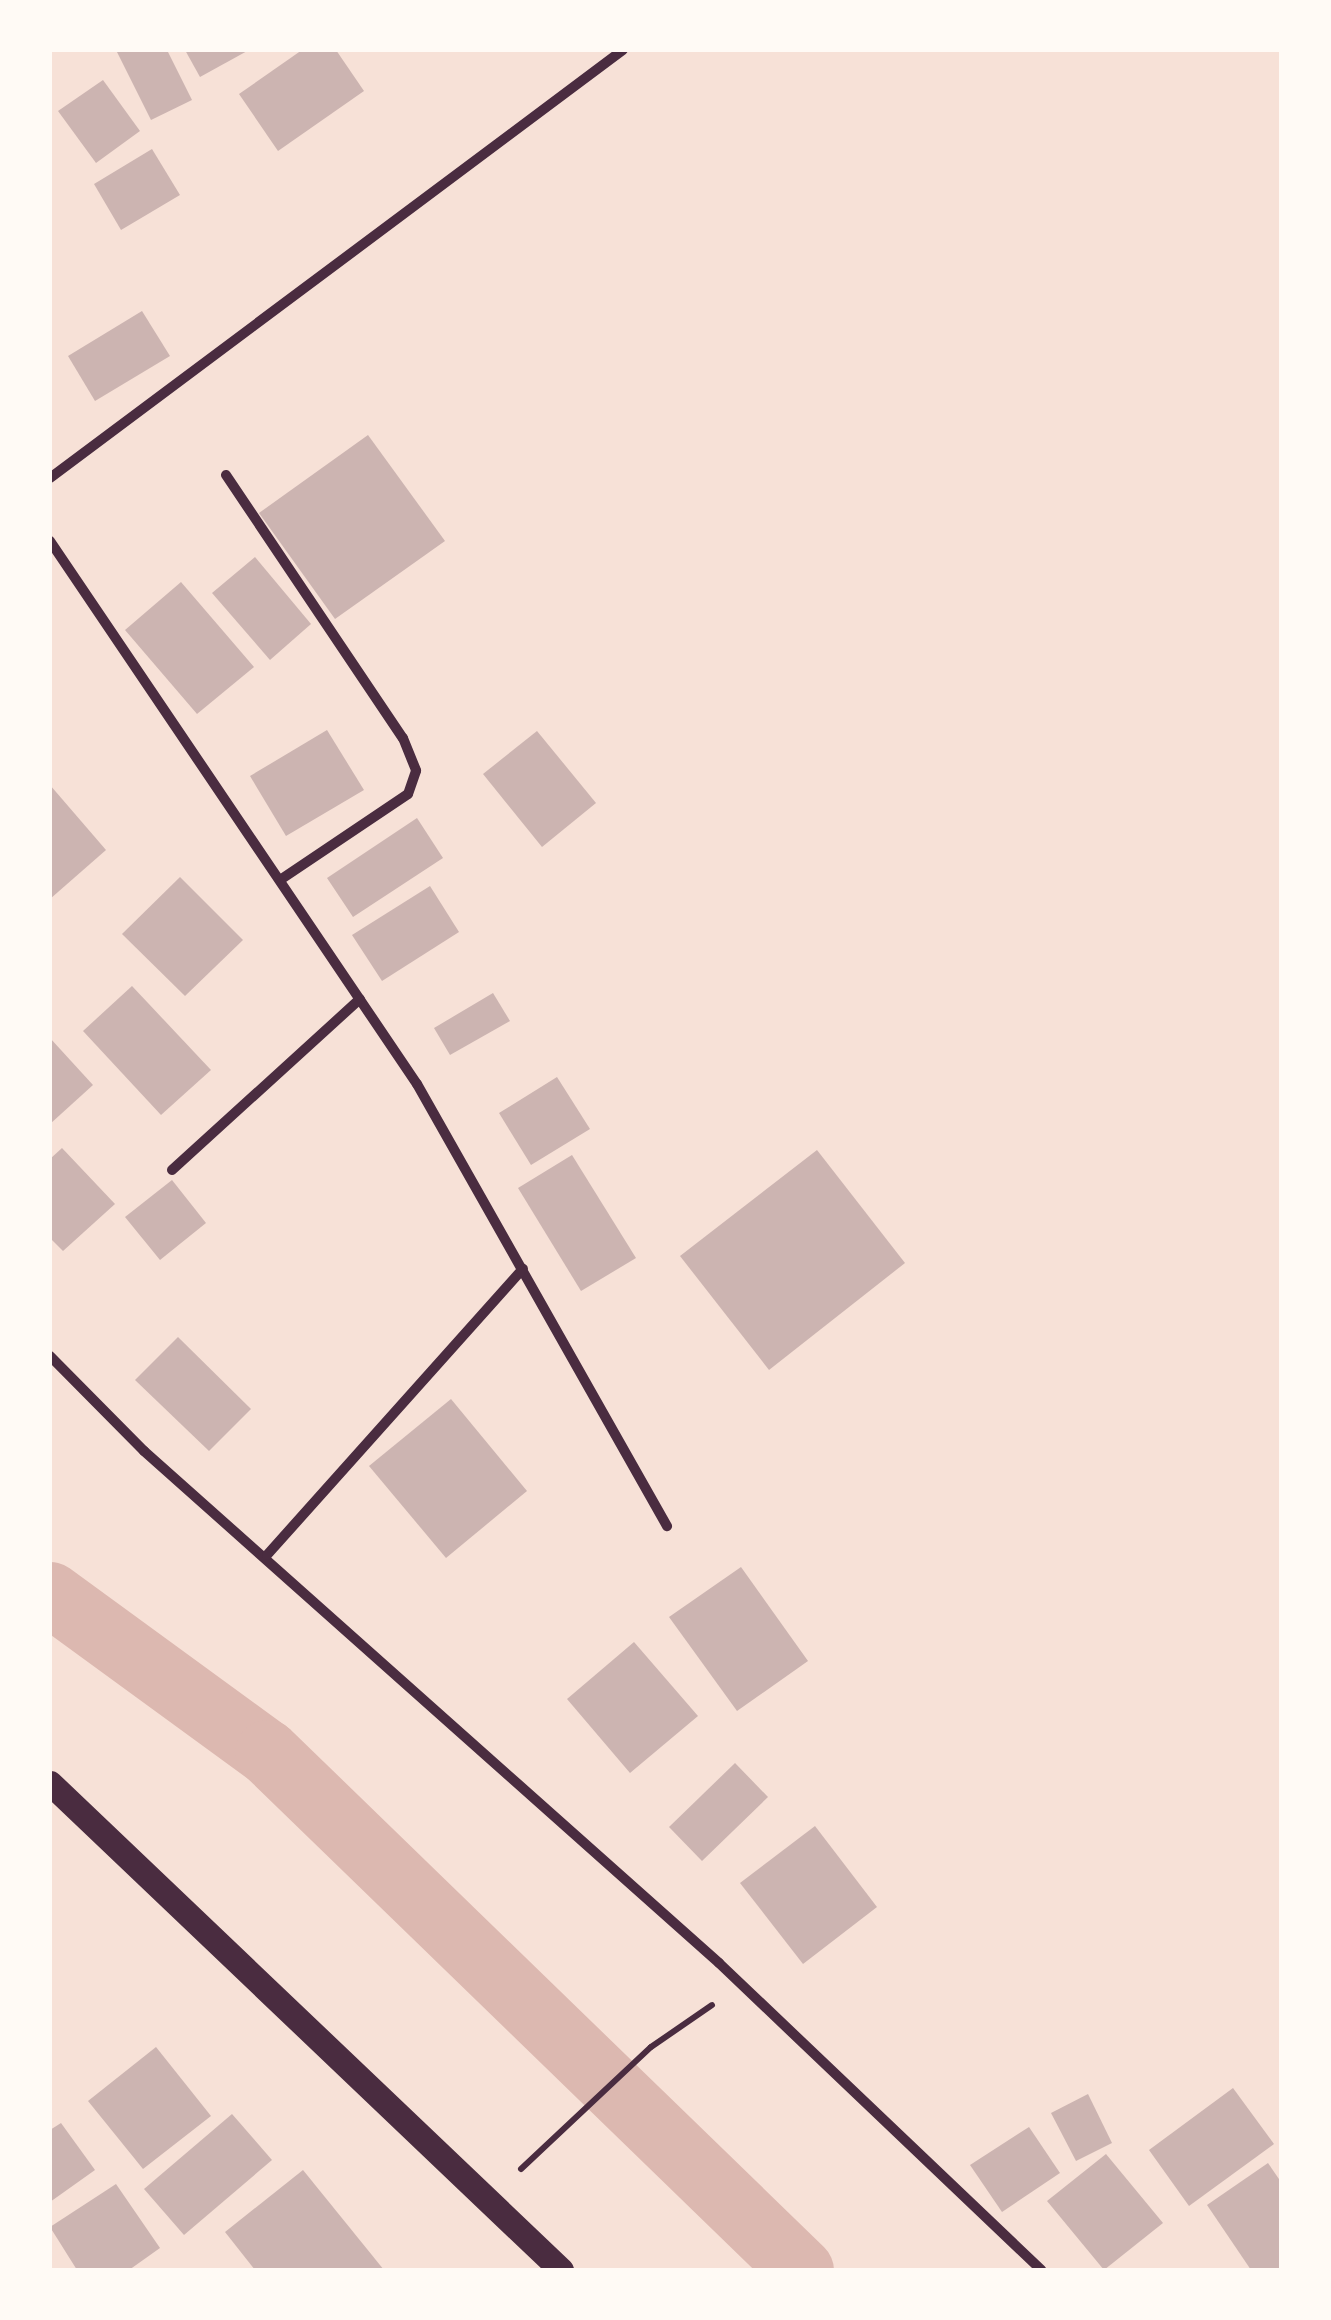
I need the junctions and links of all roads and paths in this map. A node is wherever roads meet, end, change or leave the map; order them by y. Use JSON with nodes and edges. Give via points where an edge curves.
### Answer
{"nodes":[{"id":1,"x":623,"y":50,"type":"edge"},
{"id":2,"x":226,"y":475,"type":"dead end"},
{"id":3,"x":50,"y":478,"type":"edge"},
{"id":4,"x":50,"y":541,"type":"edge"},
{"id":5,"x":280,"y":880,"type":"junction"},
{"id":6,"x":360,"y":999,"type":"junction"},
{"id":7,"x":172,"y":1170,"type":"dead end"},
{"id":8,"x":523,"y":1269,"type":"junction"},
{"id":9,"x":50,"y":1356,"type":"edge"},
{"id":10,"x":667,"y":1526,"type":"dead end"},
{"id":11,"x":267,"y":1554,"type":"junction"},
{"id":12,"x":50,"y":1783,"type":"edge"},
{"id":13,"x":740,"y":1985,"type":"junction"},
{"id":14,"x":514,"y":2176,"type":"dead end"},
{"id":15,"x":561,"y":2270,"type":"edge"},
{"id":16,"x":1041,"y":2270,"type":"edge"}],
"edges":[{"from":1,"to":3,"type":"street"},
{"from":2,"to":5,"type":"street","via":[[403,738],[416,771],[408,794]]},
{"from":4,"to":5,"type":"street"},
{"from":5,"to":6,"type":"street"},
{"from":6,"to":7,"type":"street"},
{"from":6,"to":8,"type":"street"},
{"from":8,"to":10,"type":"street"},
{"from":8,"to":11,"type":"street"},
{"from":9,"to":11,"type":"street","via":[[144,1451]]},
{"from":11,"to":13,"type":"street"},
{"from":12,"to":15,"type":"main road"},
{"from":13,"to":14,"type":"path","via":[[651,2047]]},
{"from":13,"to":16,"type":"street"}]}
